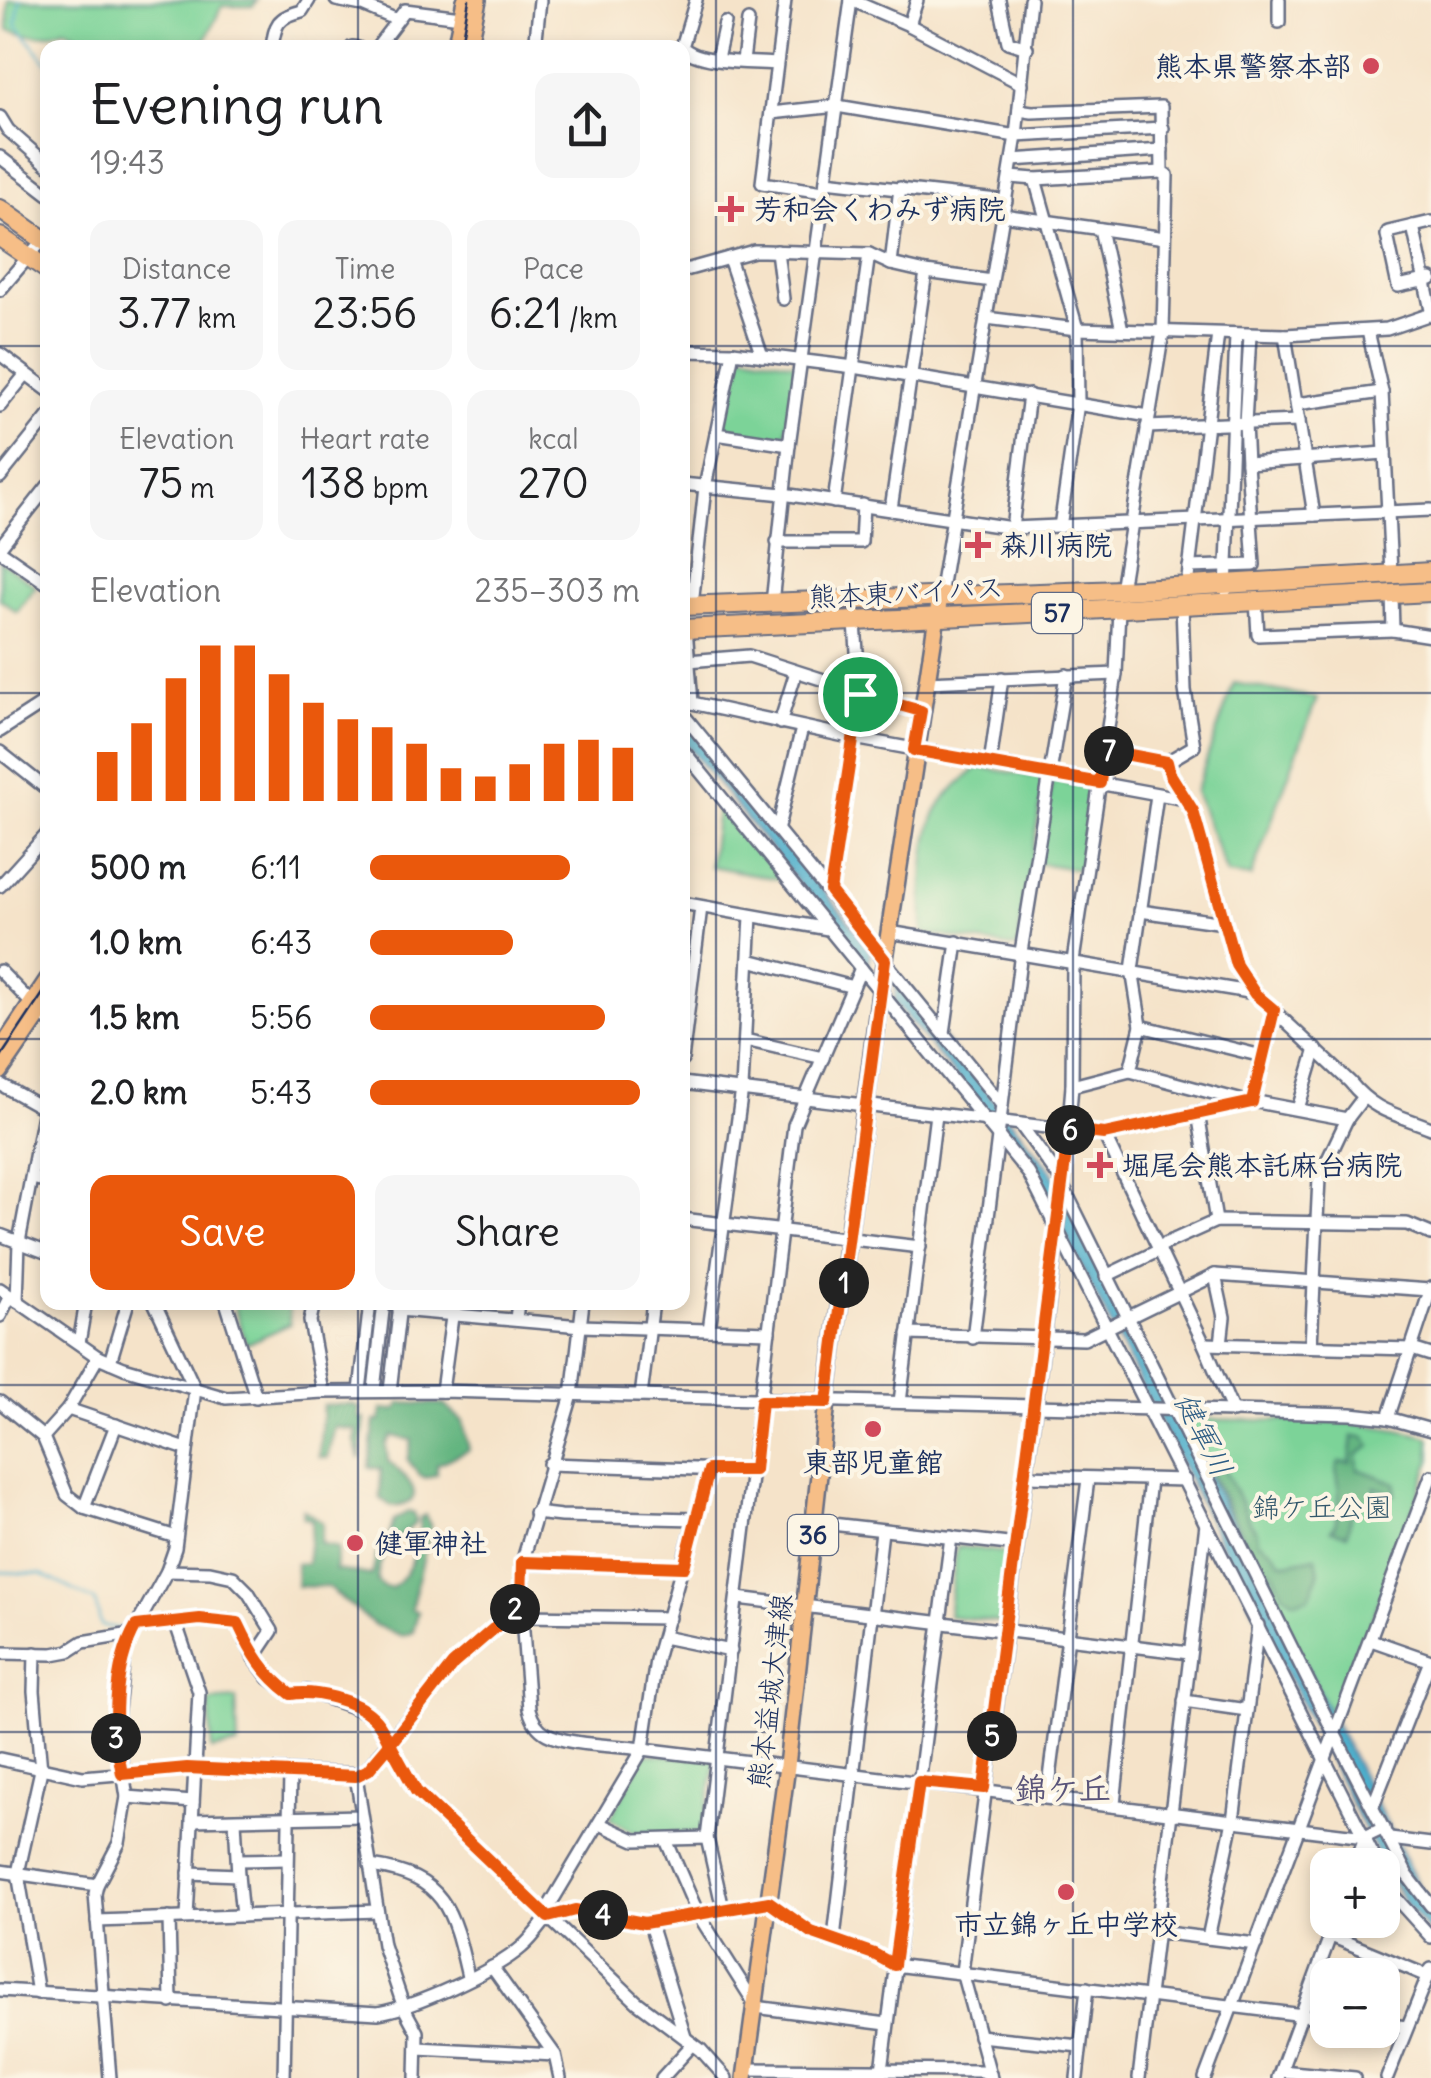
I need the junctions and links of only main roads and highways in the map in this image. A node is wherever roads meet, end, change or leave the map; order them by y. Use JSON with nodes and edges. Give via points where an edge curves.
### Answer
{"nodes":[{"id":1,"x":478,"y":0,"type":"edge"},
{"id":2,"x":463,"y":8,"type":"edge"},
{"id":3,"x":457,"y":40,"type":"edge"},
{"id":4,"x":470,"y":40,"type":"edge"},
{"id":5,"x":0,"y":210,"type":"edge"},
{"id":6,"x":40,"y":236,"type":"edge"},
{"id":7,"x":1,"y":238,"type":"edge"},
{"id":8,"x":40,"y":265,"type":"edge"},
{"id":9,"x":1431,"y":572,"type":"edge"},
{"id":10,"x":1226,"y":584,"type":"junction"},
{"id":11,"x":1186,"y":586,"type":"junction"},
{"id":12,"x":1431,"y":592,"type":"edge"},
{"id":13,"x":940,"y":596,"type":"junction"},
{"id":14,"x":690,"y":606,"type":"edge"},
{"id":15,"x":936,"y":619,"type":"junction"},
{"id":16,"x":690,"y":628,"type":"edge"},
{"id":17,"x":40,"y":1011,"type":"edge"},
{"id":18,"x":40,"y":1012,"type":"edge"},
{"id":19,"x":1,"y":1047,"type":"edge"},
{"id":20,"x":0,"y":1072,"type":"edge"},
{"id":21,"x":745,"y":2074,"type":"edge"}],
"edges":[{"from":1,"to":4,"type":"main road"},
{"from":2,"to":3,"type":"main road"},
{"from":5,"to":6,"type":"highway"},
{"from":7,"to":8,"type":"highway"},
{"from":9,"to":10,"type":"highway","name":"熊本東バイパス","number":"57"},
{"from":10,"to":11,"type":"highway","name":"熊本東バイパス","number":"57"},
{"from":10,"to":12,"type":"highway","name":"熊本東バイパス","number":"57","via":[[1256,600]]},
{"from":11,"to":13,"type":"highway","name":"熊本東バイパス","number":"57"},
{"from":11,"to":15,"type":"highway","name":"熊本東バイパス","number":"57","via":[[1119,610]]},
{"from":13,"to":14,"type":"highway","name":"熊本東バイパス","number":"57"},
{"from":13,"to":15,"type":"main road","name":"熊本益城大津線","number":"36"},
{"from":15,"to":16,"type":"highway","name":"熊本東バイパス","number":"57"},
{"from":15,"to":21,"type":"main road","name":"熊本益城大津線","number":"36","via":[[880,992]]},
{"from":17,"to":19,"type":"main road"},
{"from":18,"to":20,"type":"main road"}]}
